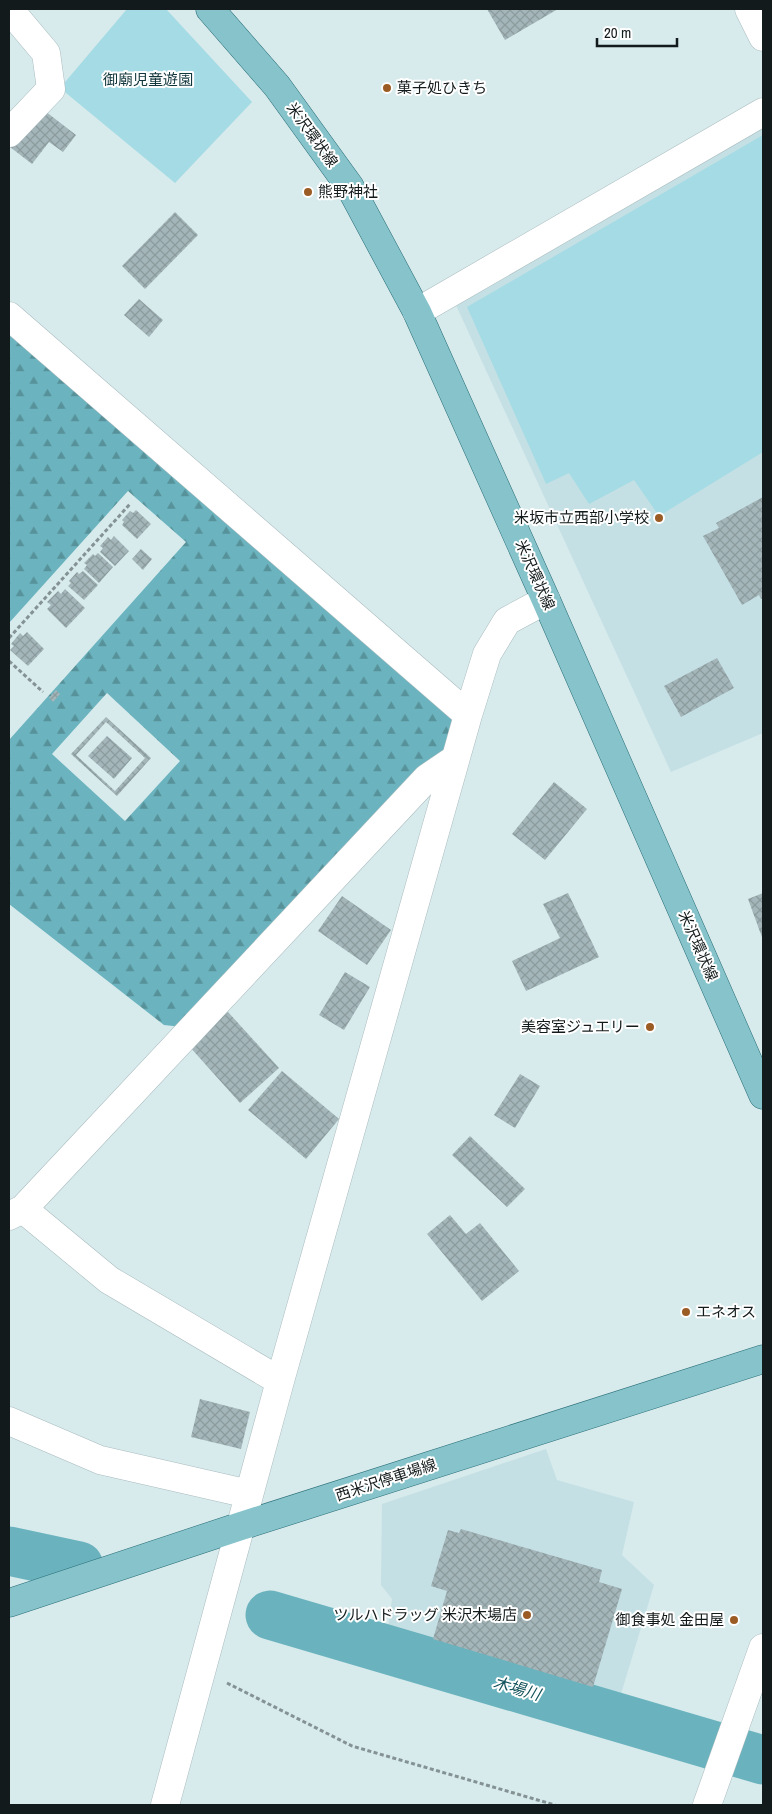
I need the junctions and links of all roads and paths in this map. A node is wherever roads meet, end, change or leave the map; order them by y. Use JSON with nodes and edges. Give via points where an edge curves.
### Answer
{"nodes":[{"id":1,"x":9,"y":9,"type":"edge"},
{"id":2,"x":210,"y":9,"type":"edge"},
{"id":3,"x":749,"y":9,"type":"edge"},
{"id":4,"x":763,"y":37,"type":"edge"},
{"id":5,"x":763,"y":112,"type":"edge"},
{"id":6,"x":9,"y":132,"type":"edge"},
{"id":7,"x":417,"y":312,"type":"junction"},
{"id":8,"x":9,"y":316,"type":"edge"},
{"id":9,"x":130,"y":504,"type":"dead end"},
{"id":10,"x":546,"y":600,"type":"junction"},
{"id":11,"x":9,"y":638,"type":"edge"},
{"id":12,"x":9,"y":661,"type":"edge"},
{"id":13,"x":43,"y":692,"type":"dead end"},
{"id":14,"x":468,"y":715,"type":"junction"},
{"id":15,"x":455,"y":760,"type":"junction"},
{"id":16,"x":763,"y":1095,"type":"edge"},
{"id":17,"x":16,"y":1212,"type":"edge"},
{"id":18,"x":763,"y":1359,"type":"edge"},
{"id":19,"x":280,"y":1381,"type":"junction"},
{"id":20,"x":9,"y":1421,"type":"edge"},
{"id":21,"x":249,"y":1494,"type":"junction"},
{"id":22,"x":241,"y":1526,"type":"junction"},
{"id":23,"x":9,"y":1603,"type":"edge"},
{"id":24,"x":763,"y":1648,"type":"edge"},
{"id":25,"x":201,"y":1670,"type":"junction"},
{"id":26,"x":165,"y":1805,"type":"edge"},
{"id":27,"x":555,"y":1805,"type":"edge"},
{"id":28,"x":707,"y":1805,"type":"edge"}],
"edges":[{"from":1,"to":6,"type":"street","via":[[46,53],[51,89]]},
{"from":2,"to":7,"type":"main road","name":"米沢環状線","via":[[277,86],[350,186]]},
{"from":3,"to":4,"type":"street"},
{"from":5,"to":7,"type":"street"},
{"from":7,"to":10,"type":"main road","name":"米沢環状線"},
{"from":8,"to":14,"type":"street"},
{"from":9,"to":11,"type":"path"},
{"from":10,"to":14,"type":"street","via":[[507,621],[487,654]]},
{"from":10,"to":16,"type":"main road","name":"米沢環状線"},
{"from":12,"to":13,"type":"path"},
{"from":14,"to":15,"type":"street"},
{"from":15,"to":17,"type":"street","via":[[428,778]]},
{"from":15,"to":19,"type":"street"},
{"from":17,"to":19,"type":"street","via":[[109,1280]]},
{"from":18,"to":22,"type":"main road","name":"西米沢停車場線"},
{"from":19,"to":21,"type":"street"},
{"from":20,"to":21,"type":"street","via":[[100,1460]]},
{"from":21,"to":22,"type":"street"},
{"from":22,"to":23,"type":"main road","name":"西米沢停車場線"},
{"from":22,"to":25,"type":"street"},
{"from":24,"to":28,"type":"street"},
{"from":25,"to":26,"type":"street"},
{"from":25,"to":27,"type":"path","via":[[352,1746]]}]}
